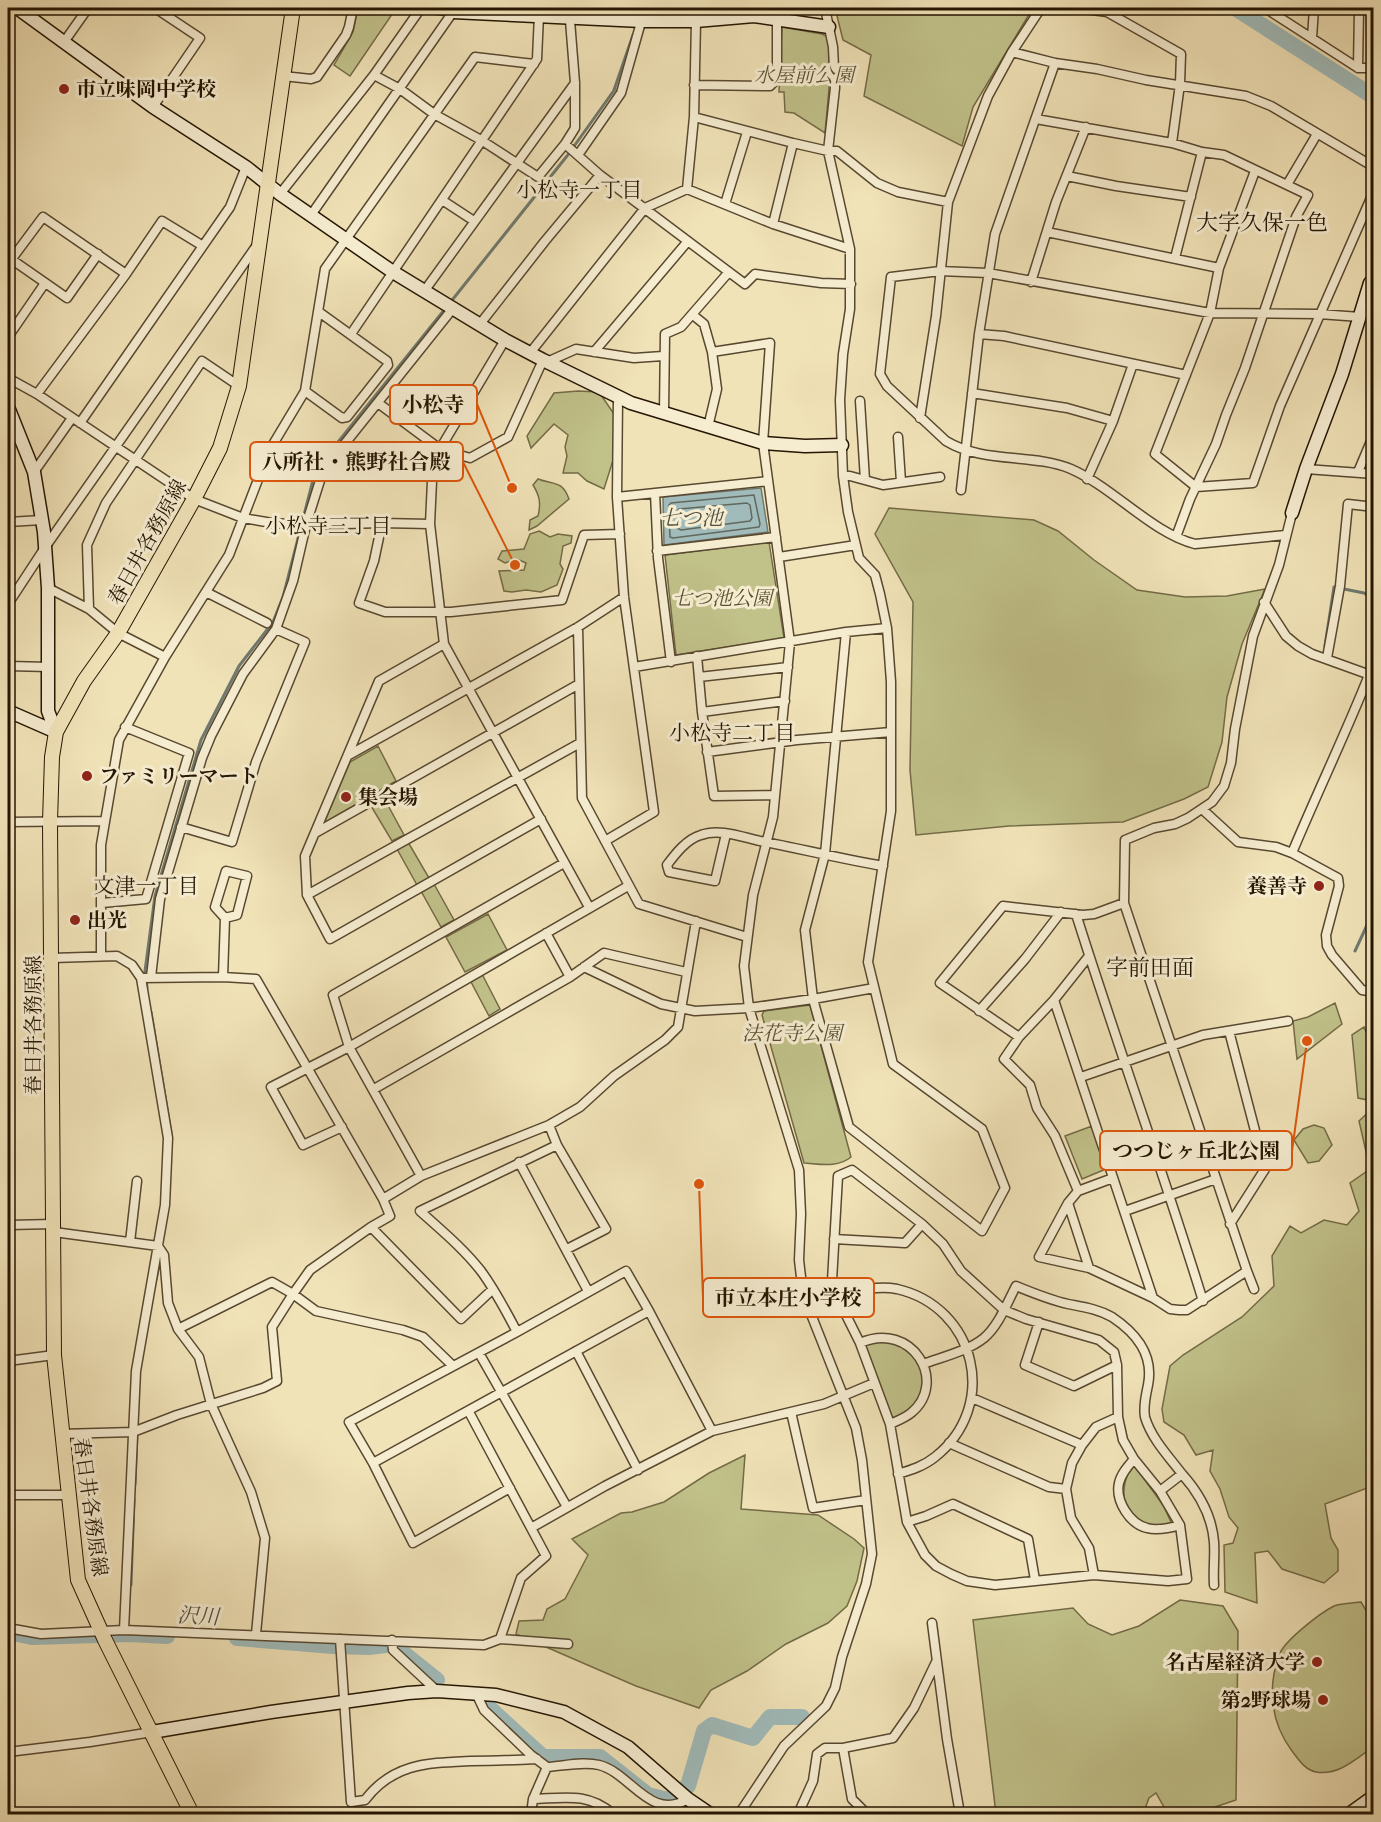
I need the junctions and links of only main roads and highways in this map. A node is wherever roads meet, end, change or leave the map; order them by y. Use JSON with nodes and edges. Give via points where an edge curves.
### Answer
{"nodes":[{"id":1,"x":292,"y":8,"type":"edge"},
{"id":2,"x":192,"y":1815,"type":"edge"}],
"edges":[{"from":1,"to":2,"type":"main road","name":"春日井各務原線","via":[[239,386],[220,448],[118,633],[84,681],[56,732],[52,757],[54,1355],[78,1580]]}]}
